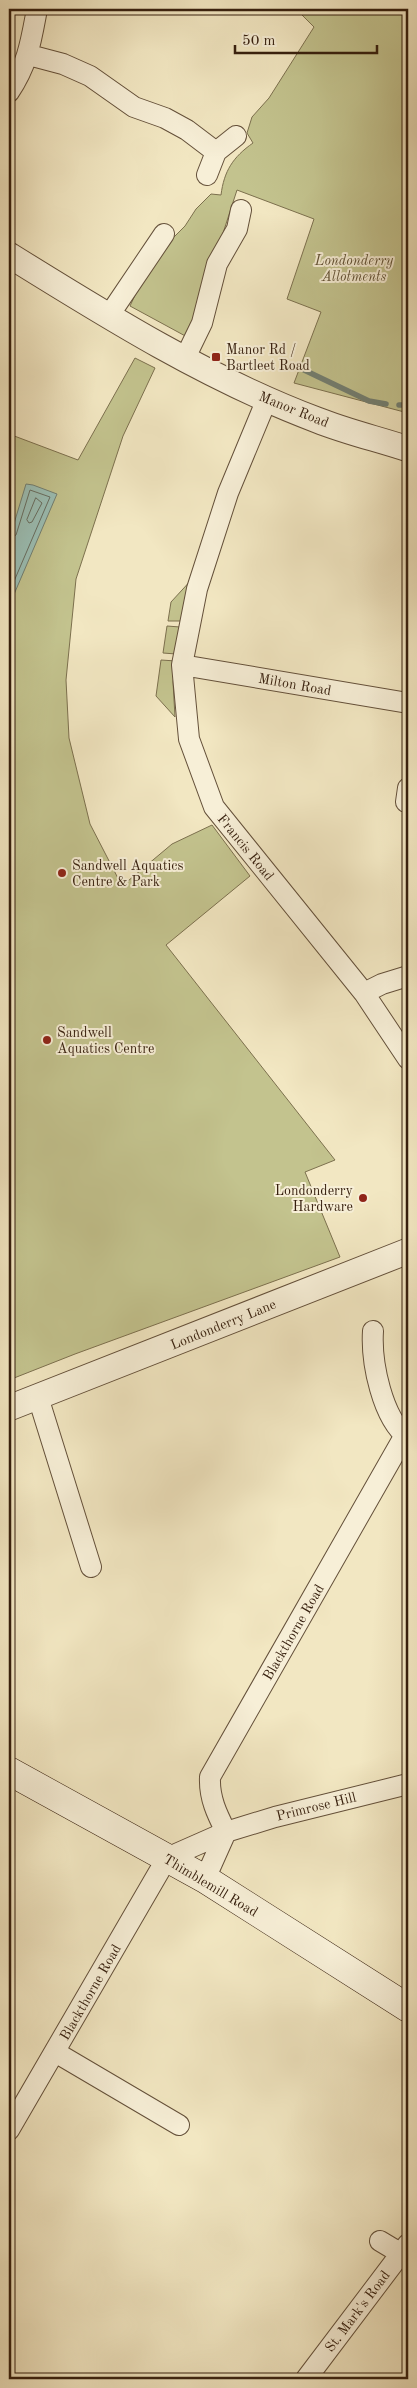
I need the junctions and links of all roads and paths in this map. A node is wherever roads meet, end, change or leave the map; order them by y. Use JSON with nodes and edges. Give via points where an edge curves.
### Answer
{"nodes":[{"id":1,"x":37,"y":9,"type":"edge"},
{"id":2,"x":29,"y":55,"type":"junction"},
{"id":3,"x":9,"y":92,"type":"edge"},
{"id":4,"x":236,"y":136,"type":"dead end"},
{"id":5,"x":216,"y":152,"type":"junction"},
{"id":6,"x":208,"y":175,"type":"dead end"},
{"id":7,"x":242,"y":210,"type":"dead end"},
{"id":8,"x":164,"y":234,"type":"dead end"},
{"id":9,"x":9,"y":255,"type":"edge"},
{"id":10,"x":108,"y":317,"type":"junction"},
{"id":11,"x":185,"y":358,"type":"junction"},
{"id":12,"x":266,"y":399,"type":"junction"},
{"id":13,"x":408,"y":448,"type":"edge"},
{"id":14,"x":182,"y":665,"type":"junction"},
{"id":15,"x":408,"y":703,"type":"edge"},
{"id":16,"x":408,"y":976,"type":"edge"},
{"id":17,"x":364,"y":993,"type":"junction"},
{"id":18,"x":408,"y":1059,"type":"edge"},
{"id":19,"x":408,"y":1251,"type":"edge"},
{"id":20,"x":373,"y":1330,"type":"dead end"},
{"id":21,"x":38,"y":1396,"type":"junction"},
{"id":22,"x":9,"y":1408,"type":"edge"},
{"id":23,"x":407,"y":1437,"type":"edge"},
{"id":24,"x":91,"y":1566,"type":"dead end"},
{"id":25,"x":9,"y":1771,"type":"edge"},
{"id":26,"x":408,"y":1784,"type":"edge"},
{"id":27,"x":226,"y":1832,"type":"junction"},
{"id":28,"x":167,"y":1858,"type":"junction"},
{"id":29,"x":205,"y":1879,"type":"junction"},
{"id":30,"x":408,"y":2008,"type":"edge"},
{"id":31,"x":55,"y":2052,"type":"junction"},
{"id":32,"x":179,"y":2125,"type":"dead end"},
{"id":33,"x":9,"y":2130,"type":"edge"},
{"id":34,"x":380,"y":2240,"type":"dead end"},
{"id":35,"x":404,"y":2249,"type":"edge"},
{"id":36,"x":306,"y":2379,"type":"edge"}],
"edges":[{"from":1,"to":2,"type":"street"},
{"from":2,"to":3,"type":"street"},
{"from":2,"to":5,"type":"street","via":[[63,64],[90,76],[134,106],[187,130]]},
{"from":4,"to":5,"type":"street"},
{"from":5,"to":6,"type":"street"},
{"from":7,"to":11,"type":"street","via":[[237,229],[216,264],[202,323]]},
{"from":8,"to":10,"type":"street"},
{"from":9,"to":10,"type":"street","name":"Manor Road"},
{"from":10,"to":11,"type":"street","name":"Manor Road"},
{"from":11,"to":12,"type":"street","name":"Manor Road"},
{"from":12,"to":13,"type":"street","name":"Manor Road","via":[[318,421]]},
{"from":12,"to":14,"type":"street","name":"Francis Road","via":[[228,493],[200,580]]},
{"from":14,"to":15,"type":"street","name":"Milton Road"},
{"from":14,"to":17,"type":"street","name":"Francis Road","via":[[189,739],[214,807]]},
{"from":16,"to":17,"type":"street"},
{"from":17,"to":18,"type":"street","name":"Francis Road"},
{"from":19,"to":21,"type":"street","name":"Londonderry Lane"},
{"from":20,"to":23,"type":"street","via":[[376,1376],[388,1408]]},
{"from":21,"to":22,"type":"street","name":"Londonderry Lane"},
{"from":21,"to":24,"type":"street"},
{"from":23,"to":27,"type":"street","name":"Blackthorne Road","via":[[210,1777],[209,1791]]},
{"from":25,"to":28,"type":"main road","name":"Thimblemill Road"},
{"from":26,"to":27,"type":"street","name":"Primrose Hill","via":[[274,1816]]},
{"from":27,"to":28,"type":"street"},
{"from":27,"to":29,"type":"street"},
{"from":28,"to":29,"type":"main road","name":"Thimblemill Road"},
{"from":28,"to":31,"type":"street","name":"Blackthorne Road"},
{"from":29,"to":30,"type":"main road","name":"Thimblemill Road"},
{"from":31,"to":32,"type":"street","name":"Blackthorne Road"},
{"from":31,"to":33,"type":"street","name":"Blackthorne Road"},
{"from":34,"to":35,"type":"street"},
{"from":35,"to":36,"type":"street","name":"St. Mark's Road"}]}
